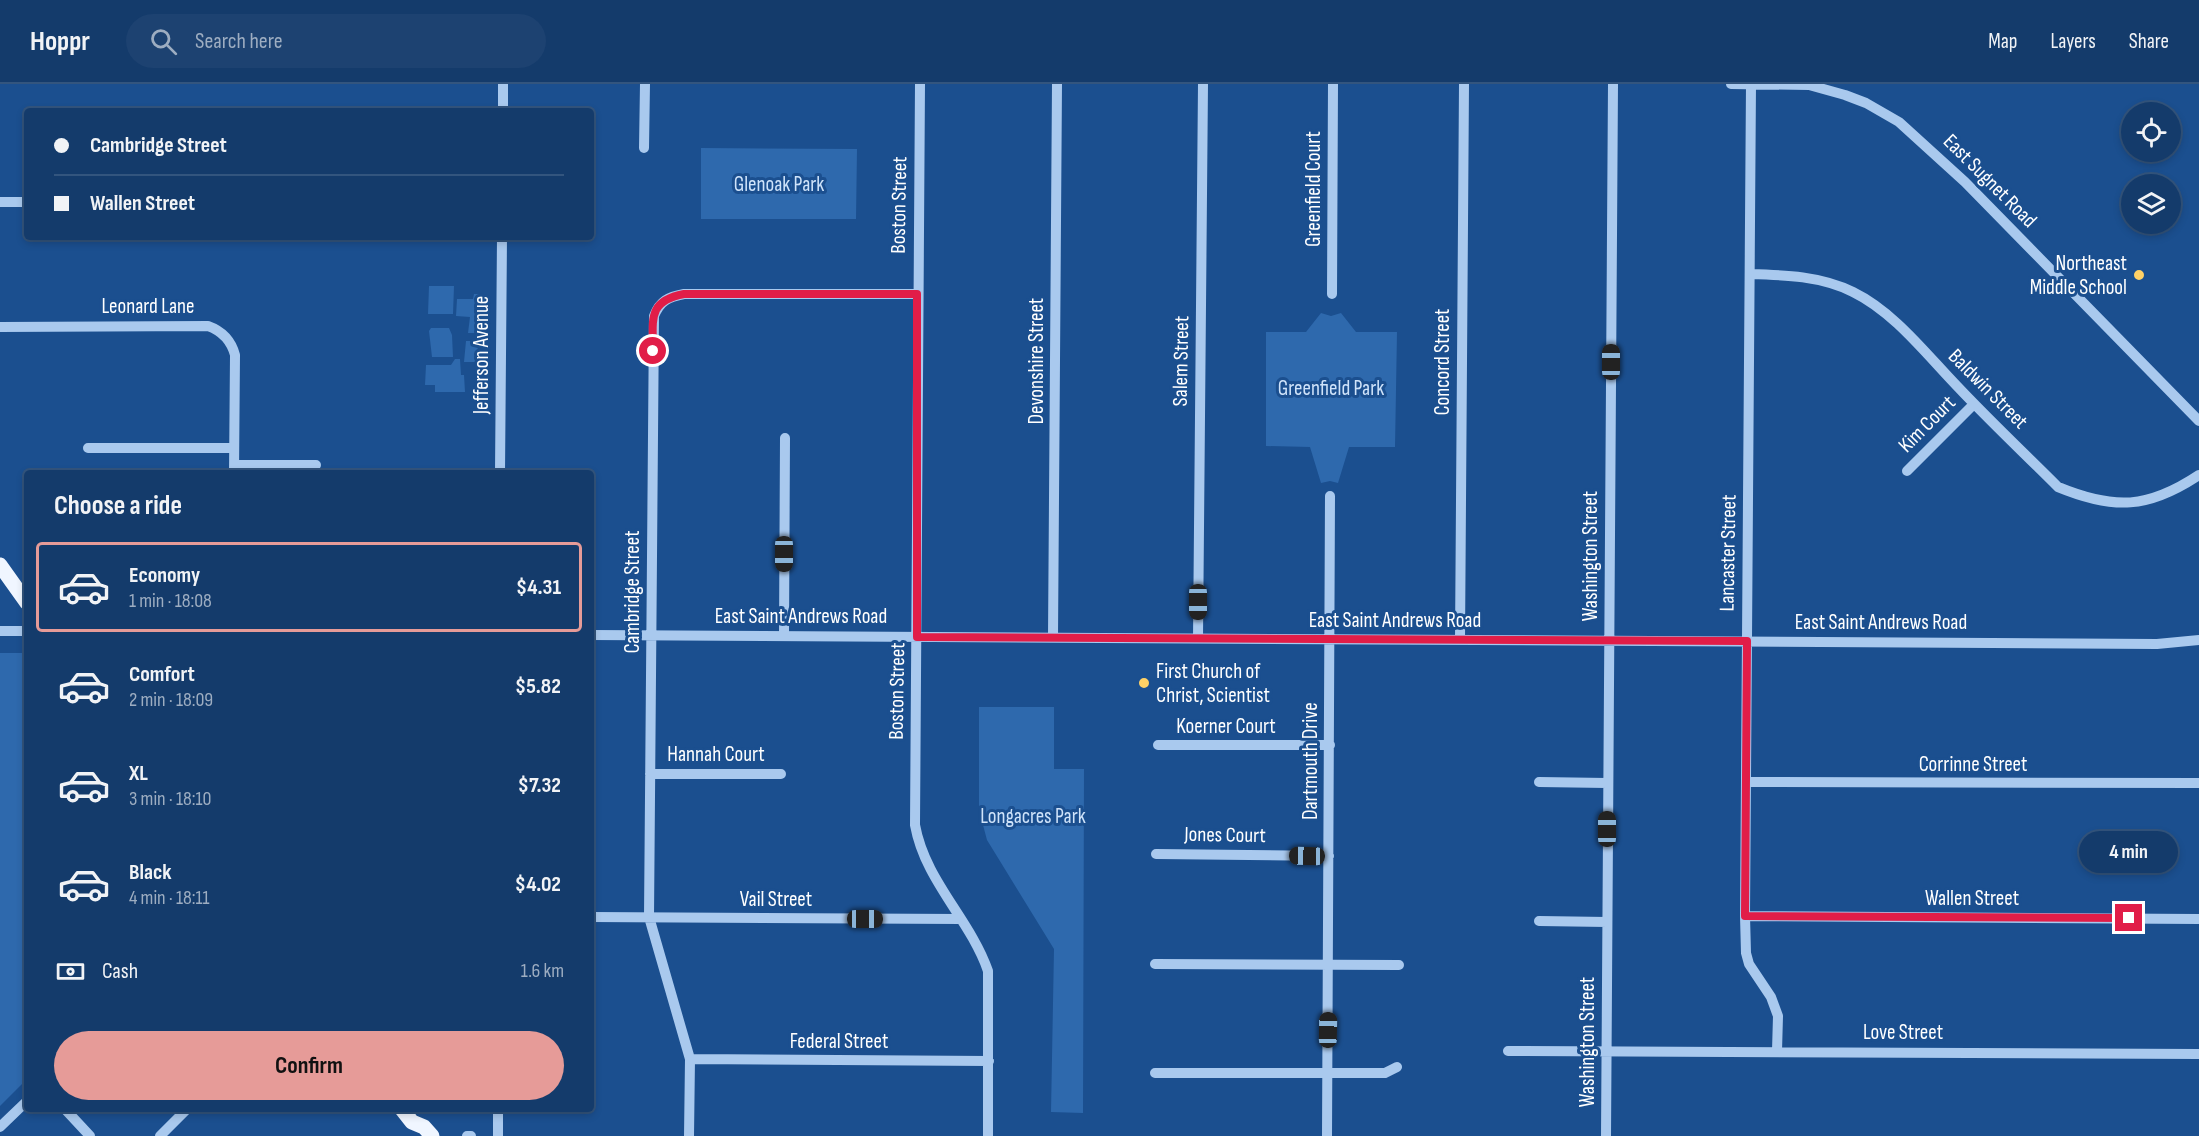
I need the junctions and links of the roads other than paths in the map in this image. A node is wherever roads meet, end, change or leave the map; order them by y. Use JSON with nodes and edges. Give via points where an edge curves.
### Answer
{"nodes":[{"id":1,"x":503,"y":84,"type":"edge"},
{"id":2,"x":645,"y":84,"type":"edge"},
{"id":3,"x":920,"y":84,"type":"edge"},
{"id":4,"x":1057,"y":84,"type":"edge"},
{"id":5,"x":1203,"y":84,"type":"edge"},
{"id":6,"x":1333,"y":84,"type":"edge"},
{"id":7,"x":1464,"y":84,"type":"edge"},
{"id":8,"x":1613,"y":84,"type":"edge"},
{"id":9,"x":1731,"y":84,"type":"edge"},
{"id":10,"x":1751,"y":84,"type":"edge"},
{"id":11,"x":503,"y":108,"type":"edge"},
{"id":12,"x":644,"y":148,"type":"dead end"},
{"id":13,"x":0,"y":202,"type":"edge"},
{"id":14,"x":24,"y":202,"type":"edge"},
{"id":15,"x":502,"y":240,"type":"edge"},
{"id":16,"x":1750,"y":274,"type":"junction"},
{"id":17,"x":917,"y":294,"type":"junction"},
{"id":18,"x":1332,"y":294,"type":"dead end"},
{"id":19,"x":0,"y":327,"type":"edge"},
{"id":20,"x":1974,"y":404,"type":"junction"},
{"id":21,"x":2199,"y":421,"type":"edge"},
{"id":22,"x":785,"y":438,"type":"dead end"},
{"id":23,"x":88,"y":448,"type":"dead end"},
{"id":24,"x":234,"y":448,"type":"junction"},
{"id":25,"x":316,"y":465,"type":"dead end"},
{"id":26,"x":234,"y":469,"type":"edge"},
{"id":27,"x":500,"y":470,"type":"edge"},
{"id":28,"x":1907,"y":471,"type":"dead end"},
{"id":29,"x":2199,"y":475,"type":"edge"},
{"id":30,"x":1330,"y":496,"type":"dead end"},
{"id":31,"x":0,"y":565,"type":"edge"},
{"id":32,"x":24,"y":599,"type":"edge"},
{"id":33,"x":0,"y":631,"type":"edge"},
{"id":34,"x":24,"y":632,"type":"edge"},
{"id":35,"x":594,"y":635,"type":"edge"},
{"id":36,"x":651,"y":635,"type":"junction"},
{"id":37,"x":784,"y":635,"type":"junction"},
{"id":38,"x":917,"y":637,"type":"junction"},
{"id":39,"x":1053,"y":638,"type":"junction"},
{"id":40,"x":1198,"y":638,"type":"junction"},
{"id":41,"x":1331,"y":639,"type":"junction"},
{"id":42,"x":1460,"y":640,"type":"junction"},
{"id":43,"x":1608,"y":640,"type":"junction"},
{"id":44,"x":2199,"y":640,"type":"edge"},
{"id":45,"x":1747,"y":641,"type":"junction"},
{"id":46,"x":1158,"y":745,"type":"dead end"},
{"id":47,"x":1329,"y":745,"type":"junction"},
{"id":48,"x":650,"y":774,"type":"junction"},
{"id":49,"x":781,"y":774,"type":"dead end"},
{"id":50,"x":1539,"y":782,"type":"dead end"},
{"id":51,"x":1746,"y":782,"type":"junction"},
{"id":52,"x":1607,"y":783,"type":"junction"},
{"id":53,"x":2199,"y":783,"type":"edge"},
{"id":54,"x":1156,"y":854,"type":"dead end"},
{"id":55,"x":1329,"y":856,"type":"junction"},
{"id":56,"x":1745,"y":916,"type":"junction"},
{"id":57,"x":594,"y":917,"type":"edge"},
{"id":58,"x":649,"y":917,"type":"junction"},
{"id":59,"x":961,"y":919,"type":"junction"},
{"id":60,"x":2199,"y":919,"type":"edge"},
{"id":61,"x":1539,"y":921,"type":"dead end"},
{"id":62,"x":1607,"y":922,"type":"junction"},
{"id":63,"x":1155,"y":964,"type":"dead end"},
{"id":64,"x":1329,"y":964,"type":"junction"},
{"id":65,"x":1399,"y":965,"type":"dead end"},
{"id":66,"x":1508,"y":1050,"type":"dead end"},
{"id":67,"x":1606,"y":1050,"type":"junction"},
{"id":68,"x":1777,"y":1050,"type":"junction"},
{"id":69,"x":2199,"y":1054,"type":"edge"},
{"id":70,"x":690,"y":1059,"type":"junction"},
{"id":71,"x":989,"y":1061,"type":"junction"},
{"id":72,"x":1397,"y":1067,"type":"dead end"},
{"id":73,"x":1155,"y":1073,"type":"dead end"},
{"id":74,"x":1327,"y":1073,"type":"junction"},
{"id":75,"x":24,"y":1104,"type":"edge"},
{"id":76,"x":68,"y":1112,"type":"edge"},
{"id":77,"x":184,"y":1112,"type":"edge"},
{"id":78,"x":403,"y":1112,"type":"edge"},
{"id":79,"x":498,"y":1112,"type":"edge"},
{"id":80,"x":0,"y":1127,"type":"edge"},
{"id":81,"x":412,"y":1129,"type":"edge"},
{"id":82,"x":90,"y":1136,"type":"edge"},
{"id":83,"x":160,"y":1136,"type":"edge"},
{"id":84,"x":432,"y":1136,"type":"edge"},
{"id":85,"x":498,"y":1136,"type":"edge"},
{"id":86,"x":689,"y":1136,"type":"edge"},
{"id":87,"x":988,"y":1136,"type":"edge"},
{"id":88,"x":1327,"y":1136,"type":"edge"},
{"id":89,"x":1606,"y":1136,"type":"edge"}],
"edges":[{"from":1,"to":11,"type":"street"},
{"from":2,"to":12,"type":"street"},
{"from":3,"to":17,"type":"street","name":"Boston Street"},
{"from":4,"to":39,"type":"street","name":"Devonshire Street"},
{"from":5,"to":40,"type":"street","name":"Salem Street"},
{"from":6,"to":18,"type":"street","name":"Greenfield Court"},
{"from":7,"to":42,"type":"street","name":"Concord Street"},
{"from":8,"to":43,"type":"street","name":"Washington Street"},
{"from":9,"to":10,"type":"street","name":"East Sugnet Road"},
{"from":10,"to":16,"type":"street","name":"Lancaster Street"},
{"from":10,"to":21,"type":"street","name":"East Sugnet Road","via":[[1826,89],[1866,103],[1899,122],[1965,182]]},
{"from":13,"to":14,"type":"street"},
{"from":15,"to":27,"type":"street","name":"Jefferson Avenue"},
{"from":16,"to":20,"type":"street","name":"Baldwin Street","via":[[1809,278],[1854,292],[1892,320]]},
{"from":16,"to":45,"type":"street","name":"Lancaster Street"},
{"from":17,"to":36,"type":"street","name":"Cambridge Street","via":[[684,294],[669,297],[658,306],[653,348]]},
{"from":17,"to":38,"type":"street","name":"Boston Street"},
{"from":19,"to":24,"type":"street","name":"Leonard Lane","via":[[208,326],[219,330],[235,355]]},
{"from":20,"to":28,"type":"street","name":"Kim Court"},
{"from":20,"to":29,"type":"street","name":"Baldwin Street","via":[[2058,486],[2085,498],[2112,503],[2147,500],[2176,490]]},
{"from":22,"to":37,"type":"street"},
{"from":23,"to":24,"type":"street"},
{"from":24,"to":26,"type":"street","name":"Leonard Lane"},
{"from":25,"to":26,"type":"street"},
{"from":30,"to":41,"type":"street","name":"Dartmouth Drive"},
{"from":31,"to":32,"type":"main road"},
{"from":33,"to":34,"type":"street"},
{"from":35,"to":36,"type":"street","name":"East Saint Andrews Road"},
{"from":36,"to":37,"type":"street","name":"East Saint Andrews Road"},
{"from":36,"to":48,"type":"street","name":"Cambridge Street"},
{"from":37,"to":38,"type":"street","name":"East Saint Andrews Road"},
{"from":38,"to":39,"type":"street","name":"East Saint Andrews Road"},
{"from":38,"to":59,"type":"street","name":"Boston Street","via":[[915,825],[924,858]]},
{"from":39,"to":40,"type":"street","name":"East Saint Andrews Road"},
{"from":40,"to":41,"type":"street","name":"East Saint Andrews Road"},
{"from":41,"to":42,"type":"street","name":"East Saint Andrews Road"},
{"from":41,"to":47,"type":"street","name":"Dartmouth Drive"},
{"from":42,"to":43,"type":"street","name":"East Saint Andrews Road"},
{"from":43,"to":45,"type":"street","name":"East Saint Andrews Road"},
{"from":43,"to":52,"type":"street","name":"Washington Street"},
{"from":44,"to":45,"type":"street","name":"East Saint Andrews Road","via":[[2157,644]]},
{"from":45,"to":51,"type":"street","name":"Lancaster Street"},
{"from":46,"to":47,"type":"street","name":"Koerner Court"},
{"from":47,"to":55,"type":"street","name":"Dartmouth Drive"},
{"from":48,"to":49,"type":"street","name":"Hannah Court"},
{"from":48,"to":58,"type":"street","name":"Cambridge Street"},
{"from":50,"to":52,"type":"street"},
{"from":51,"to":53,"type":"street","name":"Corrinne Street"},
{"from":51,"to":56,"type":"street","name":"Lancaster Street"},
{"from":52,"to":62,"type":"street","name":"Washington Street"},
{"from":54,"to":55,"type":"street","name":"Jones Court"},
{"from":55,"to":64,"type":"street","name":"Dartmouth Drive"},
{"from":56,"to":60,"type":"street","name":"Wallen Street"},
{"from":56,"to":68,"type":"street","name":"Lancaster Street","via":[[1749,964],[1771,997],[1778,1016]]},
{"from":57,"to":58,"type":"street","name":"Vail Street"},
{"from":58,"to":59,"type":"street","name":"Vail Street"},
{"from":58,"to":70,"type":"street","name":"Cambridge Street"},
{"from":59,"to":71,"type":"street","name":"Boston Street","via":[[988,971]]},
{"from":61,"to":62,"type":"street"},
{"from":62,"to":67,"type":"street","name":"Washington Street"},
{"from":63,"to":64,"type":"street"},
{"from":64,"to":65,"type":"street"},
{"from":64,"to":74,"type":"street","name":"Dartmouth Drive"},
{"from":66,"to":67,"type":"street","name":"Love Street"},
{"from":67,"to":68,"type":"street","name":"Love Street"},
{"from":67,"to":89,"type":"street","name":"Washington Street"},
{"from":68,"to":69,"type":"street","name":"Love Street"},
{"from":70,"to":71,"type":"street","name":"Federal Street"},
{"from":70,"to":86,"type":"street","name":"Cambridge Street"},
{"from":71,"to":87,"type":"street","name":"Boston Street"},
{"from":72,"to":74,"type":"street","via":[[1385,1073]]},
{"from":73,"to":74,"type":"street"},
{"from":74,"to":88,"type":"street","name":"Dartmouth Drive"},
{"from":75,"to":80,"type":"street"},
{"from":76,"to":82,"type":"street"},
{"from":77,"to":83,"type":"street"},
{"from":78,"to":81,"type":"main road"},
{"from":79,"to":85,"type":"street"},
{"from":81,"to":84,"type":"main road","via":[[424,1127]]}]}
